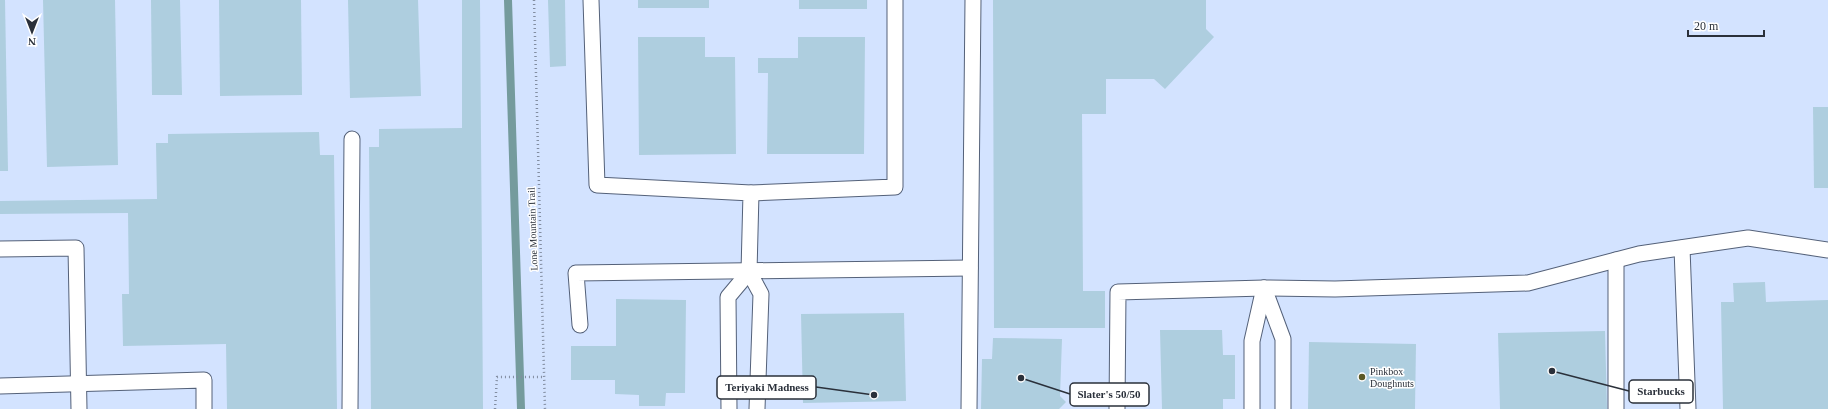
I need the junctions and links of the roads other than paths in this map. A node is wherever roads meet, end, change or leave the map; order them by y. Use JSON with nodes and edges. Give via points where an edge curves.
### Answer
{"nodes":[{"id":1,"x":591,"y":0,"type":"edge"},
{"id":2,"x":895,"y":0,"type":"edge"},
{"id":3,"x":973,"y":0,"type":"edge"},
{"id":4,"x":352,"y":139,"type":"dead end"},
{"id":5,"x":751,"y":193,"type":"junction"},
{"id":6,"x":1682,"y":248,"type":"junction"},
{"id":7,"x":0,"y":249,"type":"edge"},
{"id":8,"x":1828,"y":250,"type":"edge"},
{"id":9,"x":1616,"y":260,"type":"junction"},
{"id":10,"x":970,"y":268,"type":"junction"},
{"id":11,"x":749,"y":272,"type":"junction"},
{"id":12,"x":1264,"y":288,"type":"junction"},
{"id":13,"x":580,"y":324,"type":"dead end"},
{"id":14,"x":78,"y":383,"type":"junction"},
{"id":15,"x":0,"y":386,"type":"edge"},
{"id":16,"x":78,"y":409,"type":"edge"},
{"id":17,"x":204,"y":409,"type":"edge"},
{"id":18,"x":350,"y":409,"type":"edge"},
{"id":19,"x":729,"y":409,"type":"edge"},
{"id":20,"x":757,"y":409,"type":"edge"},
{"id":21,"x":969,"y":409,"type":"edge"},
{"id":22,"x":1117,"y":409,"type":"edge"},
{"id":23,"x":1252,"y":409,"type":"edge"},
{"id":24,"x":1283,"y":409,"type":"edge"},
{"id":25,"x":1616,"y":409,"type":"edge"},
{"id":26,"x":1688,"y":409,"type":"edge"}],
"edges":[{"from":1,"to":5,"type":"lane","via":[[597,185]]},
{"from":2,"to":5,"type":"lane","via":[[895,187]]},
{"from":3,"to":10,"type":"lane"},
{"from":4,"to":18,"type":"lane"},
{"from":5,"to":11,"type":"lane"},
{"from":6,"to":8,"type":"lane","via":[[1748,238]]},
{"from":6,"to":9,"type":"lane"},
{"from":6,"to":26,"type":"lane"},
{"from":7,"to":14,"type":"lane","via":[[76,248]]},
{"from":9,"to":12,"type":"lane","via":[[1528,283],[1335,289]]},
{"from":9,"to":25,"type":"lane"},
{"from":10,"to":11,"type":"lane"},
{"from":10,"to":21,"type":"lane"},
{"from":11,"to":13,"type":"lane","via":[[576,273]]},
{"from":11,"to":19,"type":"lane","via":[[728,297]]},
{"from":11,"to":20,"type":"lane","via":[[761,294]]},
{"from":12,"to":22,"type":"lane","via":[[1118,292]]},
{"from":12,"to":23,"type":"lane","via":[[1252,341]]},
{"from":12,"to":24,"type":"lane","via":[[1283,339]]},
{"from":14,"to":15,"type":"lane"},
{"from":14,"to":16,"type":"lane"},
{"from":14,"to":17,"type":"lane","via":[[204,380]]}]}
